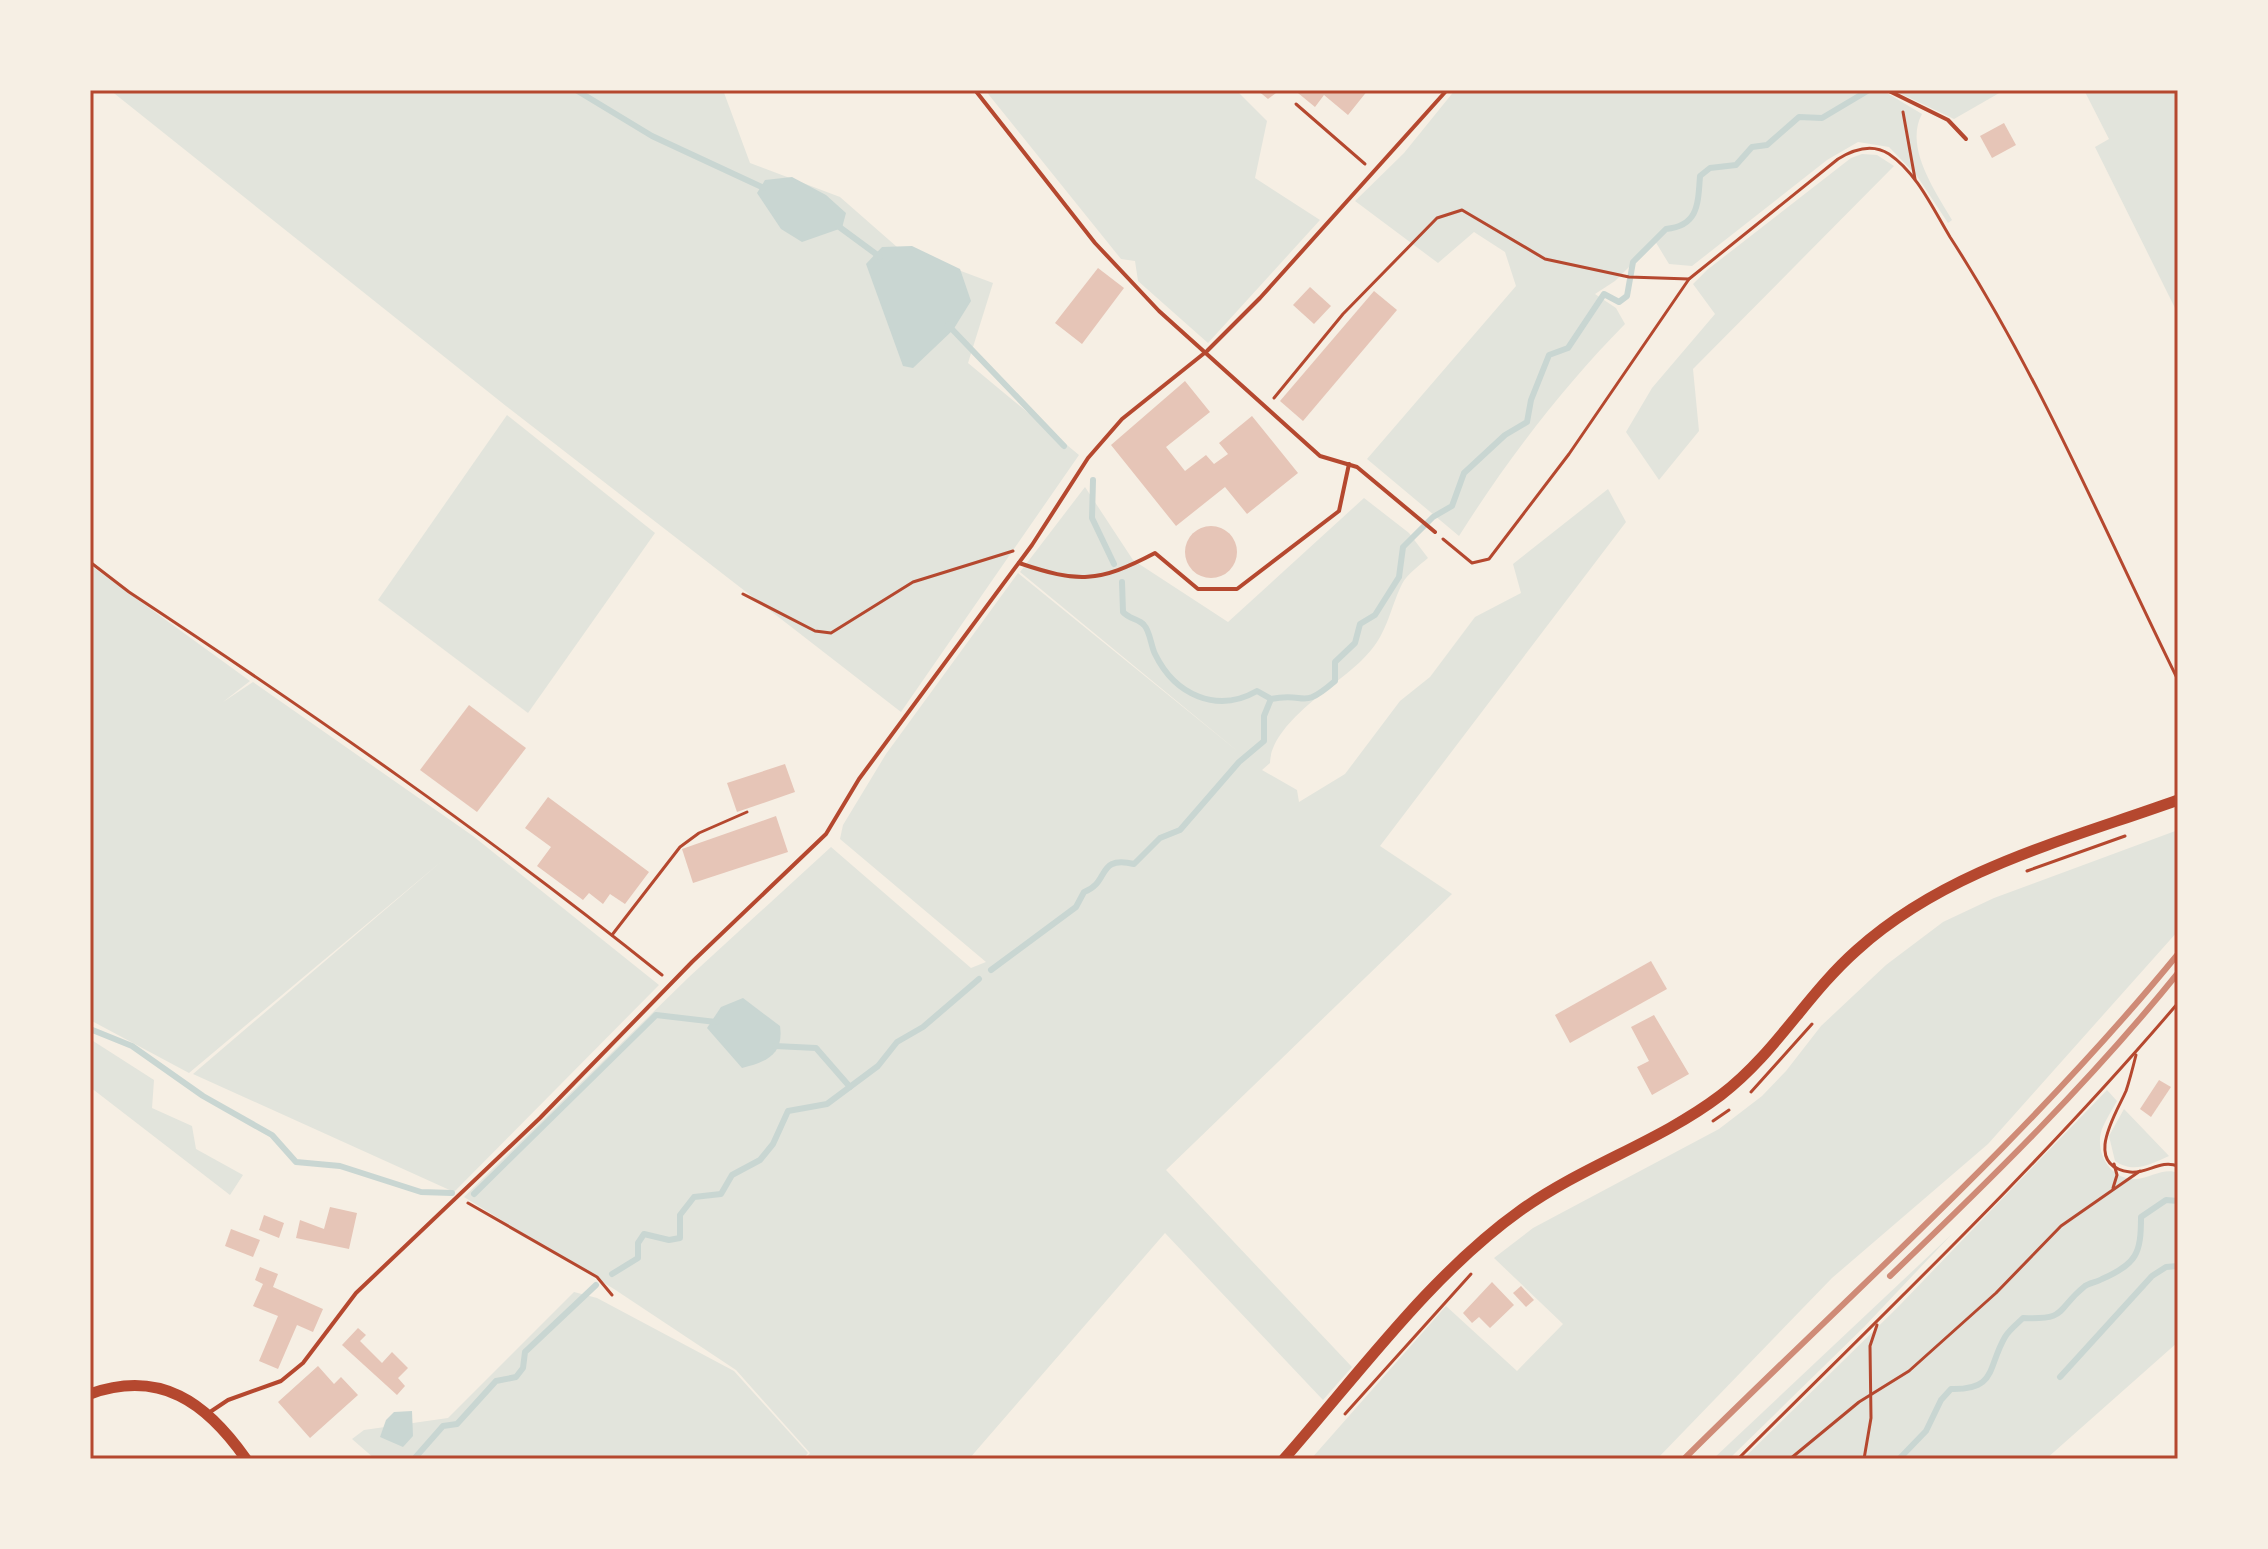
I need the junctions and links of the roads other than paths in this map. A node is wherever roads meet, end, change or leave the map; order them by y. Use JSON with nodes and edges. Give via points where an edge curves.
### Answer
{"nodes":[{"id":1,"x":975,"y":90,"type":"edge"},
{"id":2,"x":1447,"y":90,"type":"edge"},
{"id":3,"x":1887,"y":90,"type":"edge"},
{"id":4,"x":1966,"y":139,"type":"dead end"},
{"id":5,"x":1207,"y":351,"type":"junction"},
{"id":6,"x":1349,"y":464,"type":"junction"},
{"id":7,"x":1435,"y":532,"type":"road end"},
{"id":8,"x":1019,"y":563,"type":"junction"},
{"id":9,"x":2178,"y":800,"type":"edge"},
{"id":10,"x":90,"y":1394,"type":"edge"},
{"id":11,"x":208,"y":1413,"type":"junction"},
{"id":12,"x":246,"y":1459,"type":"edge"},
{"id":13,"x":1284,"y":1459,"type":"edge"}],
"edges":[{"from":1,"to":5,"type":"lane","via":[[1095,243],[1159,311]]},
{"from":2,"to":5,"type":"lane"},
{"from":3,"to":4,"type":"lane","via":[[1948,120]]},
{"from":5,"to":6,"type":"lane","via":[[1320,456]]},
{"from":5,"to":8,"type":"lane","via":[[1122,419],[1088,458]]},
{"from":6,"to":7,"type":"lane"},
{"from":6,"to":8,"type":"lane","via":[[1339,511],[1237,589],[1198,589],[1155,553],[1088,579],[1064,579]]},
{"from":8,"to":11,"type":"lane","via":[[859,779],[826,834],[356,1293],[303,1363],[281,1381]]},
{"from":9,"to":13,"type":"street","via":[[1981,870],[1905,911],[1845,961],[1760,1062],[1719,1097],[1537,1198],[1470,1251]]},
{"from":10,"to":11,"type":"street","via":[[142,1384]]},
{"from":11,"to":12,"type":"street"}]}
